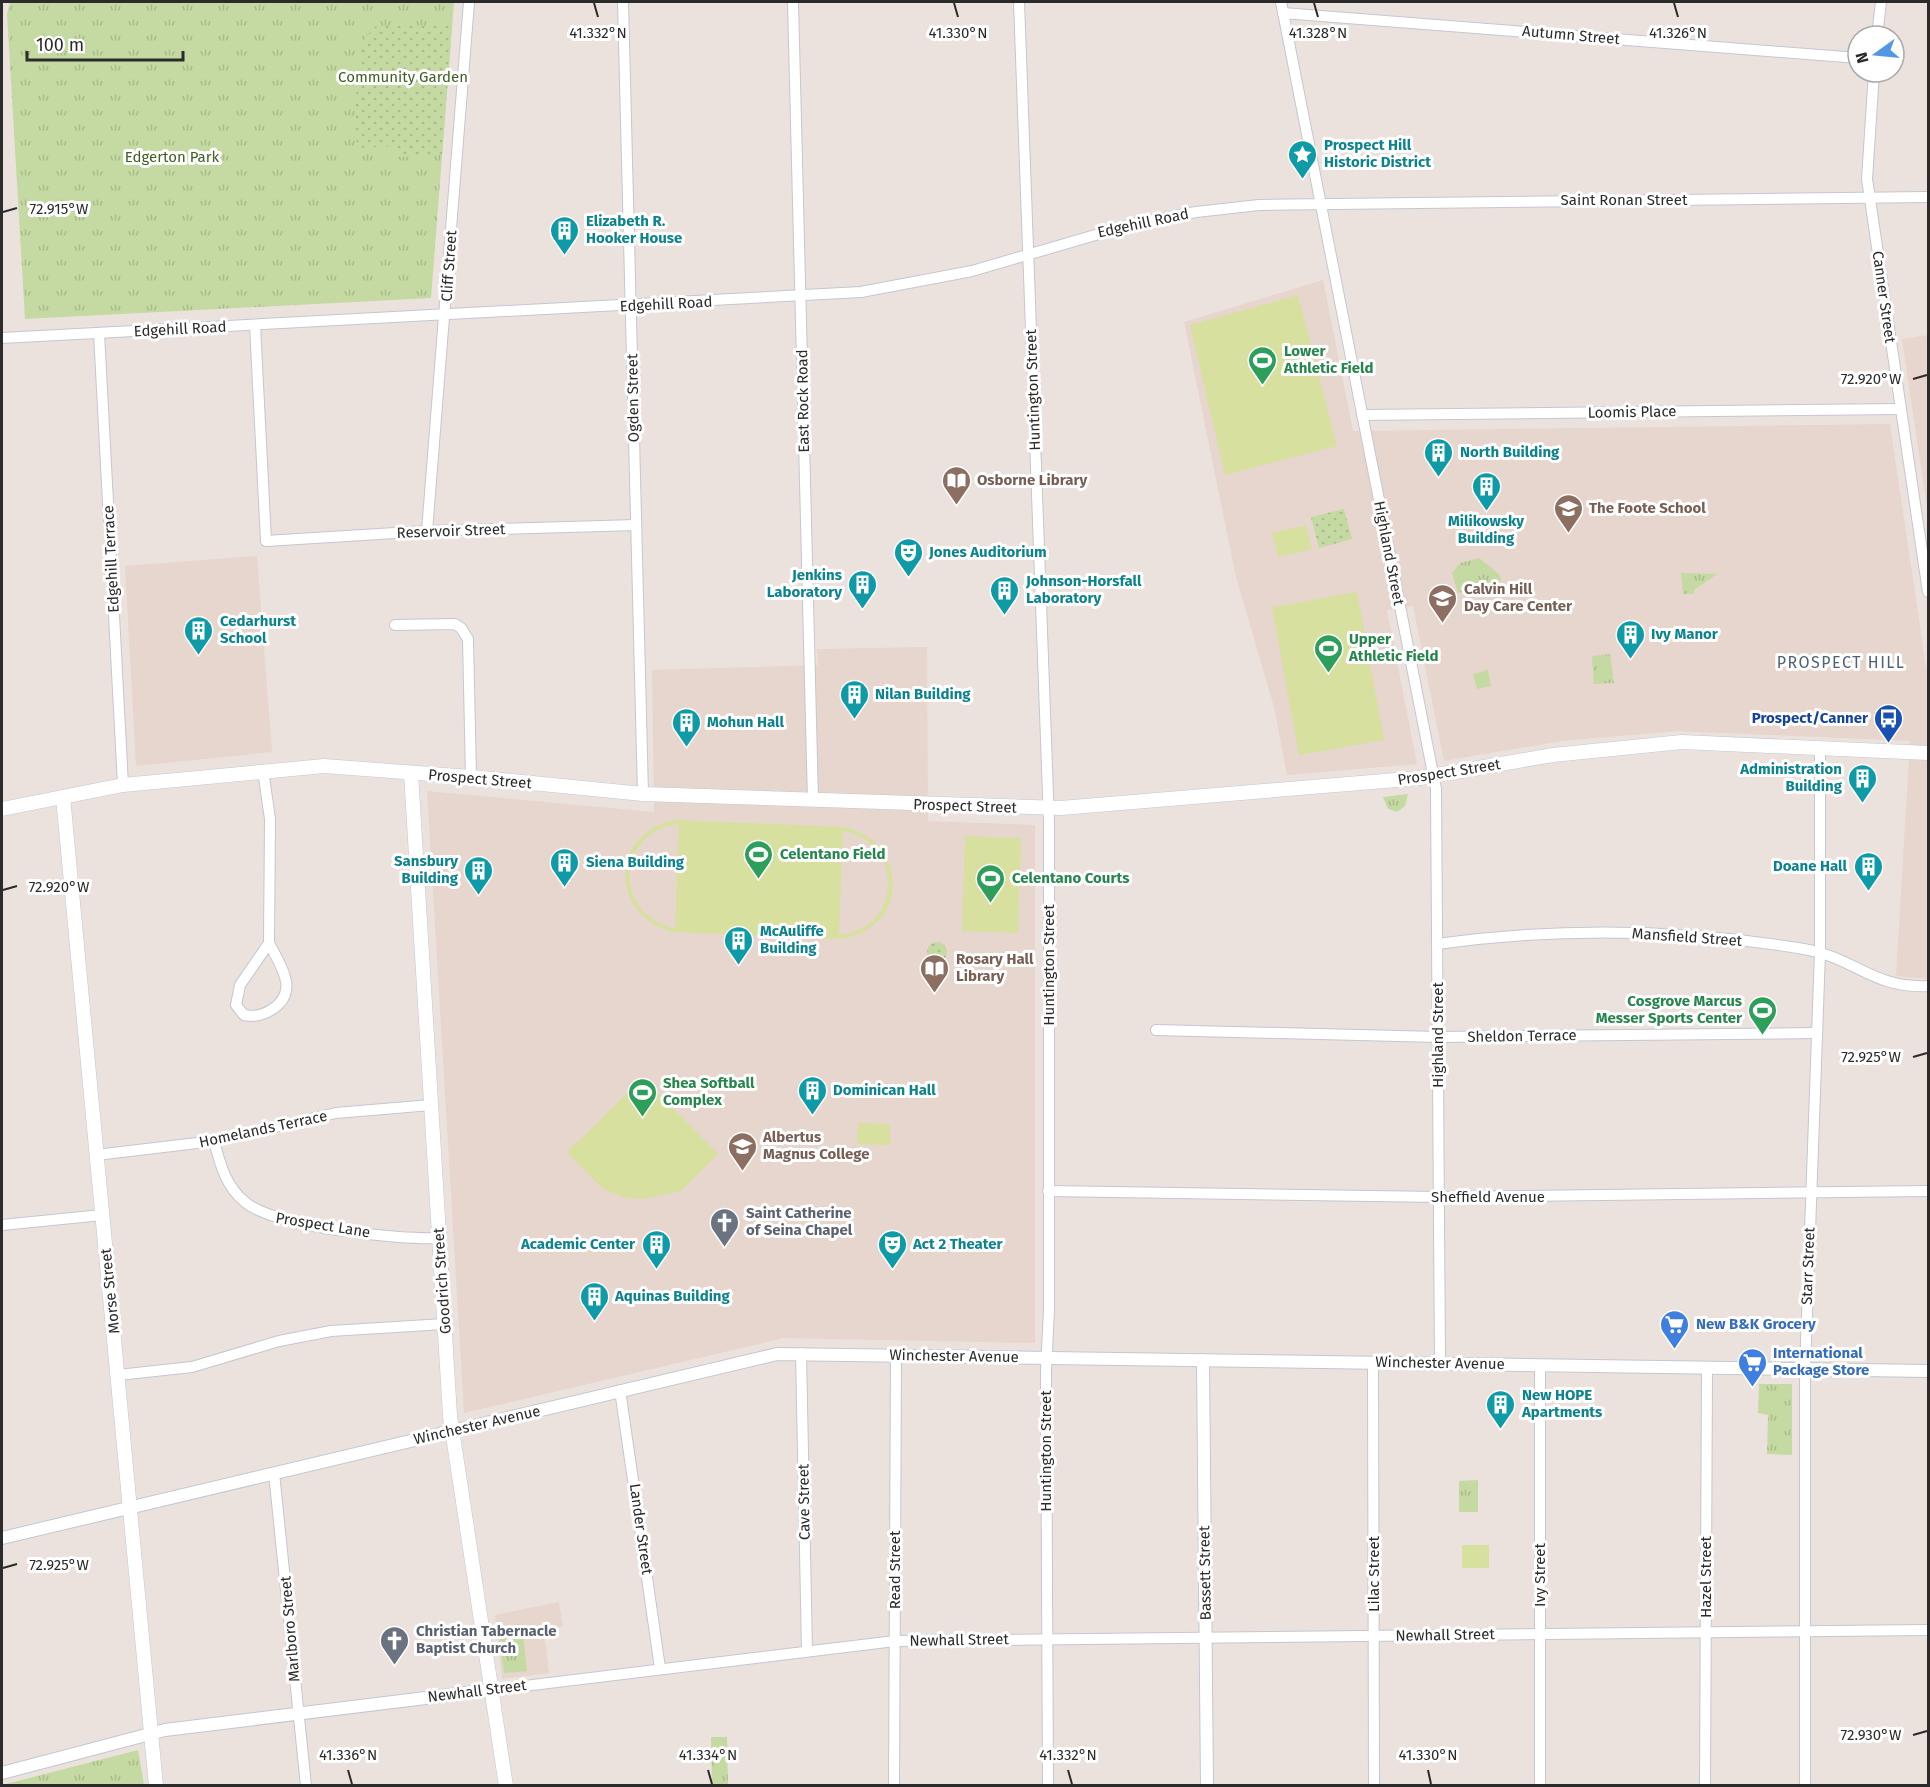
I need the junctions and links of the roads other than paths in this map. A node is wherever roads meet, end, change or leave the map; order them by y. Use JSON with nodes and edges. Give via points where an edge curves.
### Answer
{"nodes":[{"id":1,"x":469,"y":2,"type":"edge"},
{"id":2,"x":624,"y":2,"type":"edge"},
{"id":3,"x":794,"y":2,"type":"edge"},
{"id":4,"x":1019,"y":2,"type":"edge"},
{"id":5,"x":1281,"y":2,"type":"edge"},
{"id":6,"x":1881,"y":2,"type":"edge"},
{"id":7,"x":1283,"y":13,"type":"junction"},
{"id":8,"x":1878,"y":24,"type":"edge"},
{"id":9,"x":1846,"y":57,"type":"edge"},
{"id":10,"x":1873,"y":84,"type":"edge"},
{"id":11,"x":1929,"y":197,"type":"edge"},
{"id":12,"x":1869,"y":198,"type":"junction"},
{"id":13,"x":1320,"y":202,"type":"junction"},
{"id":14,"x":1028,"y":253,"type":"junction"},
{"id":15,"x":800,"y":296,"type":"junction"},
{"id":16,"x":631,"y":306,"type":"junction"},
{"id":17,"x":445,"y":315,"type":"junction"},
{"id":18,"x":255,"y":325,"type":"junction"},
{"id":19,"x":99,"y":333,"type":"junction"},
{"id":20,"x":2,"y":338,"type":"edge"},
{"id":21,"x":1901,"y":409,"type":"junction"},
{"id":22,"x":1362,"y":415,"type":"junction"},
{"id":23,"x":636,"y":525,"type":"junction"},
{"id":24,"x":427,"y":531,"type":"junction"},
{"id":25,"x":1929,"y":592,"type":"edge"},
{"id":26,"x":395,"y":625,"type":"dead end"},
{"id":27,"x":1820,"y":747,"type":"junction"},
{"id":28,"x":1929,"y":753,"type":"edge"},
{"id":29,"x":263,"y":770,"type":"junction"},
{"id":30,"x":411,"y":773,"type":"junction"},
{"id":31,"x":1433,"y":776,"type":"junction"},
{"id":32,"x":471,"y":777,"type":"junction"},
{"id":33,"x":123,"y":784,"type":"junction"},
{"id":34,"x":643,"y":794,"type":"junction"},
{"id":35,"x":63,"y":797,"type":"junction"},
{"id":36,"x":813,"y":801,"type":"junction"},
{"id":37,"x":1048,"y":808,"type":"junction"},
{"id":38,"x":2,"y":809,"type":"edge"},
{"id":39,"x":269,"y":943,"type":"junction"},
{"id":40,"x":1437,"y":944,"type":"junction"},
{"id":41,"x":1820,"y":952,"type":"junction"},
{"id":42,"x":1929,"y":986,"type":"edge"},
{"id":43,"x":1156,"y":1030,"type":"dead end"},
{"id":44,"x":1817,"y":1033,"type":"junction"},
{"id":45,"x":1438,"y":1037,"type":"junction"},
{"id":46,"x":431,"y":1105,"type":"junction"},
{"id":47,"x":214,"y":1142,"type":"junction"},
{"id":48,"x":96,"y":1155,"type":"junction"},
{"id":49,"x":1048,"y":1191,"type":"junction"},
{"id":50,"x":1929,"y":1191,"type":"edge"},
{"id":51,"x":1810,"y":1193,"type":"junction"},
{"id":52,"x":1439,"y":1197,"type":"junction"},
{"id":53,"x":102,"y":1215,"type":"junction"},
{"id":54,"x":2,"y":1225,"type":"edge"},
{"id":55,"x":439,"y":1238,"type":"junction"},
{"id":56,"x":444,"y":1324,"type":"junction"},
{"id":57,"x":801,"y":1353,"type":"junction"},
{"id":58,"x":896,"y":1355,"type":"junction"},
{"id":59,"x":1047,"y":1358,"type":"junction"},
{"id":60,"x":1203,"y":1360,"type":"junction"},
{"id":61,"x":1373,"y":1363,"type":"junction"},
{"id":62,"x":1440,"y":1363,"type":"junction"},
{"id":63,"x":1540,"y":1365,"type":"junction"},
{"id":64,"x":1707,"y":1368,"type":"junction"},
{"id":65,"x":1805,"y":1370,"type":"junction"},
{"id":66,"x":1929,"y":1371,"type":"edge"},
{"id":67,"x":118,"y":1375,"type":"junction"},
{"id":68,"x":620,"y":1390,"type":"junction"},
{"id":69,"x":452,"y":1431,"type":"junction"},
{"id":70,"x":274,"y":1473,"type":"junction"},
{"id":71,"x":130,"y":1508,"type":"junction"},
{"id":72,"x":2,"y":1538,"type":"edge"},
{"id":73,"x":1929,"y":1630,"type":"edge"},
{"id":74,"x":1805,"y":1631,"type":"junction"},
{"id":75,"x":1706,"y":1633,"type":"junction"},
{"id":76,"x":1540,"y":1634,"type":"junction"},
{"id":77,"x":1375,"y":1636,"type":"junction"},
{"id":78,"x":1205,"y":1637,"type":"junction"},
{"id":79,"x":1047,"y":1639,"type":"junction"},
{"id":80,"x":895,"y":1641,"type":"junction"},
{"id":81,"x":807,"y":1652,"type":"junction"},
{"id":82,"x":660,"y":1668,"type":"junction"},
{"id":83,"x":491,"y":1690,"type":"junction"},
{"id":84,"x":298,"y":1714,"type":"junction"},
{"id":85,"x":151,"y":1734,"type":"junction"},
{"id":86,"x":2,"y":1773,"type":"edge"},
{"id":87,"x":156,"y":1785,"type":"edge"},
{"id":88,"x":306,"y":1785,"type":"edge"},
{"id":89,"x":506,"y":1785,"type":"edge"},
{"id":90,"x":894,"y":1785,"type":"edge"},
{"id":91,"x":1048,"y":1785,"type":"edge"},
{"id":92,"x":1207,"y":1785,"type":"edge"},
{"id":93,"x":1374,"y":1785,"type":"edge"},
{"id":94,"x":1540,"y":1785,"type":"edge"},
{"id":95,"x":1705,"y":1785,"type":"edge"},
{"id":96,"x":1805,"y":1785,"type":"edge"}],
"edges":[{"from":1,"to":17,"type":"street","name":"Cliff Street"},
{"from":2,"to":16,"type":"street","name":"Ogden Street"},
{"from":3,"to":15,"type":"street","name":"East Rock Road"},
{"from":4,"to":14,"type":"street","name":"Huntington Street"},
{"from":5,"to":7,"type":"street","name":"Highland Street"},
{"from":6,"to":8,"type":"street"},
{"from":7,"to":9,"type":"street","name":"Autumn Street"},
{"from":7,"to":13,"type":"street","name":"Highland Street"},
{"from":10,"to":12,"type":"street","name":"Canner Street"},
{"from":11,"to":12,"type":"street","name":"Saint Ronan Street"},
{"from":12,"to":13,"type":"street","name":"Saint Ronan Street"},
{"from":12,"to":21,"type":"street","name":"Canner Street"},
{"from":13,"to":14,"type":"street","name":"Edgehill Road","via":[[1172,216]]},
{"from":13,"to":22,"type":"street","name":"Highland Street"},
{"from":14,"to":15,"type":"street","name":"Edgehill Road","via":[[922,282]]},
{"from":14,"to":37,"type":"street","name":"Huntington Street"},
{"from":15,"to":16,"type":"street","name":"Edgehill Road"},
{"from":15,"to":36,"type":"street","name":"East Rock Road"},
{"from":16,"to":17,"type":"street","name":"Edgehill Road"},
{"from":16,"to":23,"type":"street","name":"Ogden Street"},
{"from":17,"to":18,"type":"street","name":"Edgehill Road"},
{"from":17,"to":24,"type":"street","name":"Cliff Street"},
{"from":18,"to":19,"type":"street","name":"Edgehill Road"},
{"from":18,"to":24,"type":"street","name":"Reservoir Street","via":[[266,541]]},
{"from":19,"to":20,"type":"street","name":"Edgehill Road"},
{"from":19,"to":33,"type":"street","name":"Edgehill Terrace"},
{"from":21,"to":22,"type":"street","name":"Loomis Place"},
{"from":21,"to":25,"type":"street","name":"Canner Street"},
{"from":22,"to":31,"type":"street","name":"Highland Street"},
{"from":23,"to":24,"type":"street","name":"Reservoir Street"},
{"from":23,"to":34,"type":"street","name":"Ogden Street"},
{"from":26,"to":32,"type":"street","via":[[455,624],[468,639]]},
{"from":27,"to":28,"type":"main road","name":"Prospect Street"},
{"from":27,"to":31,"type":"main road","name":"Prospect Street","via":[[1682,742],[1553,755]]},
{"from":27,"to":41,"type":"street","name":"Starr Street"},
{"from":29,"to":30,"type":"main road","name":"Prospect Street","via":[[324,765]]},
{"from":29,"to":33,"type":"main road","name":"Prospect Street"},
{"from":29,"to":39,"type":"street","via":[[270,819]]},
{"from":30,"to":32,"type":"main road","name":"Prospect Street"},
{"from":30,"to":46,"type":"main road","name":"Goodrich Street"},
{"from":31,"to":37,"type":"main road","name":"Prospect Street"},
{"from":31,"to":40,"type":"street","name":"Highland Street"},
{"from":32,"to":34,"type":"main road","name":"Prospect Street"},
{"from":33,"to":35,"type":"main road","name":"Prospect Street"},
{"from":34,"to":36,"type":"main road","name":"Prospect Street"},
{"from":35,"to":38,"type":"main road","name":"Prospect Street"},
{"from":35,"to":48,"type":"main road","name":"Morse Street"},
{"from":36,"to":37,"type":"main road","name":"Prospect Street"},
{"from":37,"to":49,"type":"street","name":"Huntington Street"},
{"from":39,"to":39,"type":"street","via":[[237,990],[236,1005],[248,1016],[275,1007],[287,989],[284,969]]},
{"from":40,"to":41,"type":"street","name":"Mansfield Street","via":[[1525,934],[1660,932]]},
{"from":40,"to":45,"type":"street","name":"Highland Street"},
{"from":41,"to":42,"type":"street","name":"Mansfield Street","via":[[1895,986]]},
{"from":41,"to":44,"type":"street","name":"Starr Street"},
{"from":43,"to":45,"type":"street","name":"Sheldon Terrace"},
{"from":44,"to":45,"type":"street","name":"Sheldon Terrace"},
{"from":44,"to":51,"type":"street","name":"Starr Street"},
{"from":45,"to":52,"type":"street","name":"Highland Street"},
{"from":46,"to":47,"type":"street","name":"Homelands Terrace","via":[[336,1113]]},
{"from":46,"to":55,"type":"main road","name":"Goodrich Street"},
{"from":47,"to":48,"type":"street","name":"Homelands Terrace"},
{"from":47,"to":55,"type":"street","name":"Prospect Lane","via":[[231,1187],[243,1202],[266,1215],[309,1226]]},
{"from":48,"to":53,"type":"main road","name":"Morse Street"},
{"from":49,"to":52,"type":"street","name":"Sheffield Avenue"},
{"from":49,"to":59,"type":"street","name":"Huntington Street"},
{"from":50,"to":51,"type":"street","name":"Sheffield Avenue"},
{"from":51,"to":52,"type":"street","name":"Sheffield Avenue"},
{"from":51,"to":65,"type":"street","name":"Starr Street"},
{"from":52,"to":62,"type":"street","name":"Highland Street"},
{"from":53,"to":54,"type":"street"},
{"from":53,"to":67,"type":"main road","name":"Morse Street"},
{"from":55,"to":56,"type":"main road","name":"Goodrich Street"},
{"from":56,"to":67,"type":"street","via":[[331,1331],[279,1341],[192,1367]]},
{"from":56,"to":69,"type":"main road","name":"Goodrich Street"},
{"from":57,"to":58,"type":"street","name":"Winchester Avenue"},
{"from":57,"to":68,"type":"street","name":"Winchester Avenue","via":[[754,1359]]},
{"from":57,"to":81,"type":"street","name":"Cave Street"},
{"from":58,"to":59,"type":"street","name":"Winchester Avenue"},
{"from":58,"to":80,"type":"street","name":"Read Street"},
{"from":59,"to":60,"type":"street","name":"Winchester Avenue"},
{"from":59,"to":79,"type":"street","name":"Huntington Street"},
{"from":60,"to":61,"type":"street","name":"Winchester Avenue"},
{"from":60,"to":78,"type":"street","name":"Bassett Street"},
{"from":61,"to":62,"type":"street","name":"Winchester Avenue"},
{"from":61,"to":77,"type":"street","name":"Lilac Street"},
{"from":62,"to":63,"type":"street","name":"Winchester Avenue"},
{"from":63,"to":64,"type":"street","name":"Winchester Avenue"},
{"from":63,"to":76,"type":"street","name":"Ivy Street"},
{"from":64,"to":65,"type":"street","name":"Winchester Avenue"},
{"from":64,"to":75,"type":"street","name":"Hazel Street"},
{"from":65,"to":66,"type":"street","name":"Winchester Avenue"},
{"from":65,"to":74,"type":"street","name":"Starr Street"},
{"from":67,"to":71,"type":"main road","name":"Morse Street"},
{"from":68,"to":69,"type":"street","name":"Winchester Avenue"},
{"from":68,"to":82,"type":"street","name":"Lander Street"},
{"from":69,"to":70,"type":"street","name":"Winchester Avenue"},
{"from":69,"to":83,"type":"main road","name":"Goodrich Street"},
{"from":70,"to":71,"type":"street","name":"Winchester Avenue"},
{"from":70,"to":84,"type":"street","name":"Marlboro Street"},
{"from":71,"to":72,"type":"street","name":"Winchester Avenue"},
{"from":71,"to":85,"type":"main road","name":"Morse Street"},
{"from":73,"to":74,"type":"street","name":"Newhall Street"},
{"from":74,"to":75,"type":"street","name":"Newhall Street"},
{"from":74,"to":96,"type":"street","name":"Starr Street"},
{"from":75,"to":76,"type":"street","name":"Newhall Street"},
{"from":75,"to":95,"type":"street","name":"Hazel Street"},
{"from":76,"to":77,"type":"street","name":"Newhall Street"},
{"from":76,"to":94,"type":"street","name":"Ivy Street"},
{"from":77,"to":78,"type":"street","name":"Newhall Street"},
{"from":77,"to":93,"type":"street","name":"Lilac Street"},
{"from":78,"to":79,"type":"street","name":"Newhall Street"},
{"from":78,"to":92,"type":"street","name":"Bassett Street"},
{"from":79,"to":80,"type":"street","name":"Newhall Street"},
{"from":79,"to":91,"type":"street","name":"Huntington Street"},
{"from":80,"to":81,"type":"street","name":"Newhall Street"},
{"from":80,"to":90,"type":"street","name":"Read Street"},
{"from":81,"to":82,"type":"street","name":"Newhall Street"},
{"from":82,"to":83,"type":"street","name":"Newhall Street"},
{"from":83,"to":84,"type":"street","name":"Newhall Street"},
{"from":83,"to":89,"type":"main road","name":"Goodrich Street"},
{"from":84,"to":85,"type":"street","name":"Newhall Street"},
{"from":84,"to":88,"type":"street","name":"Marlboro Street"},
{"from":85,"to":86,"type":"street","name":"Newhall Street"},
{"from":85,"to":87,"type":"main road","name":"Morse Street"}]}
